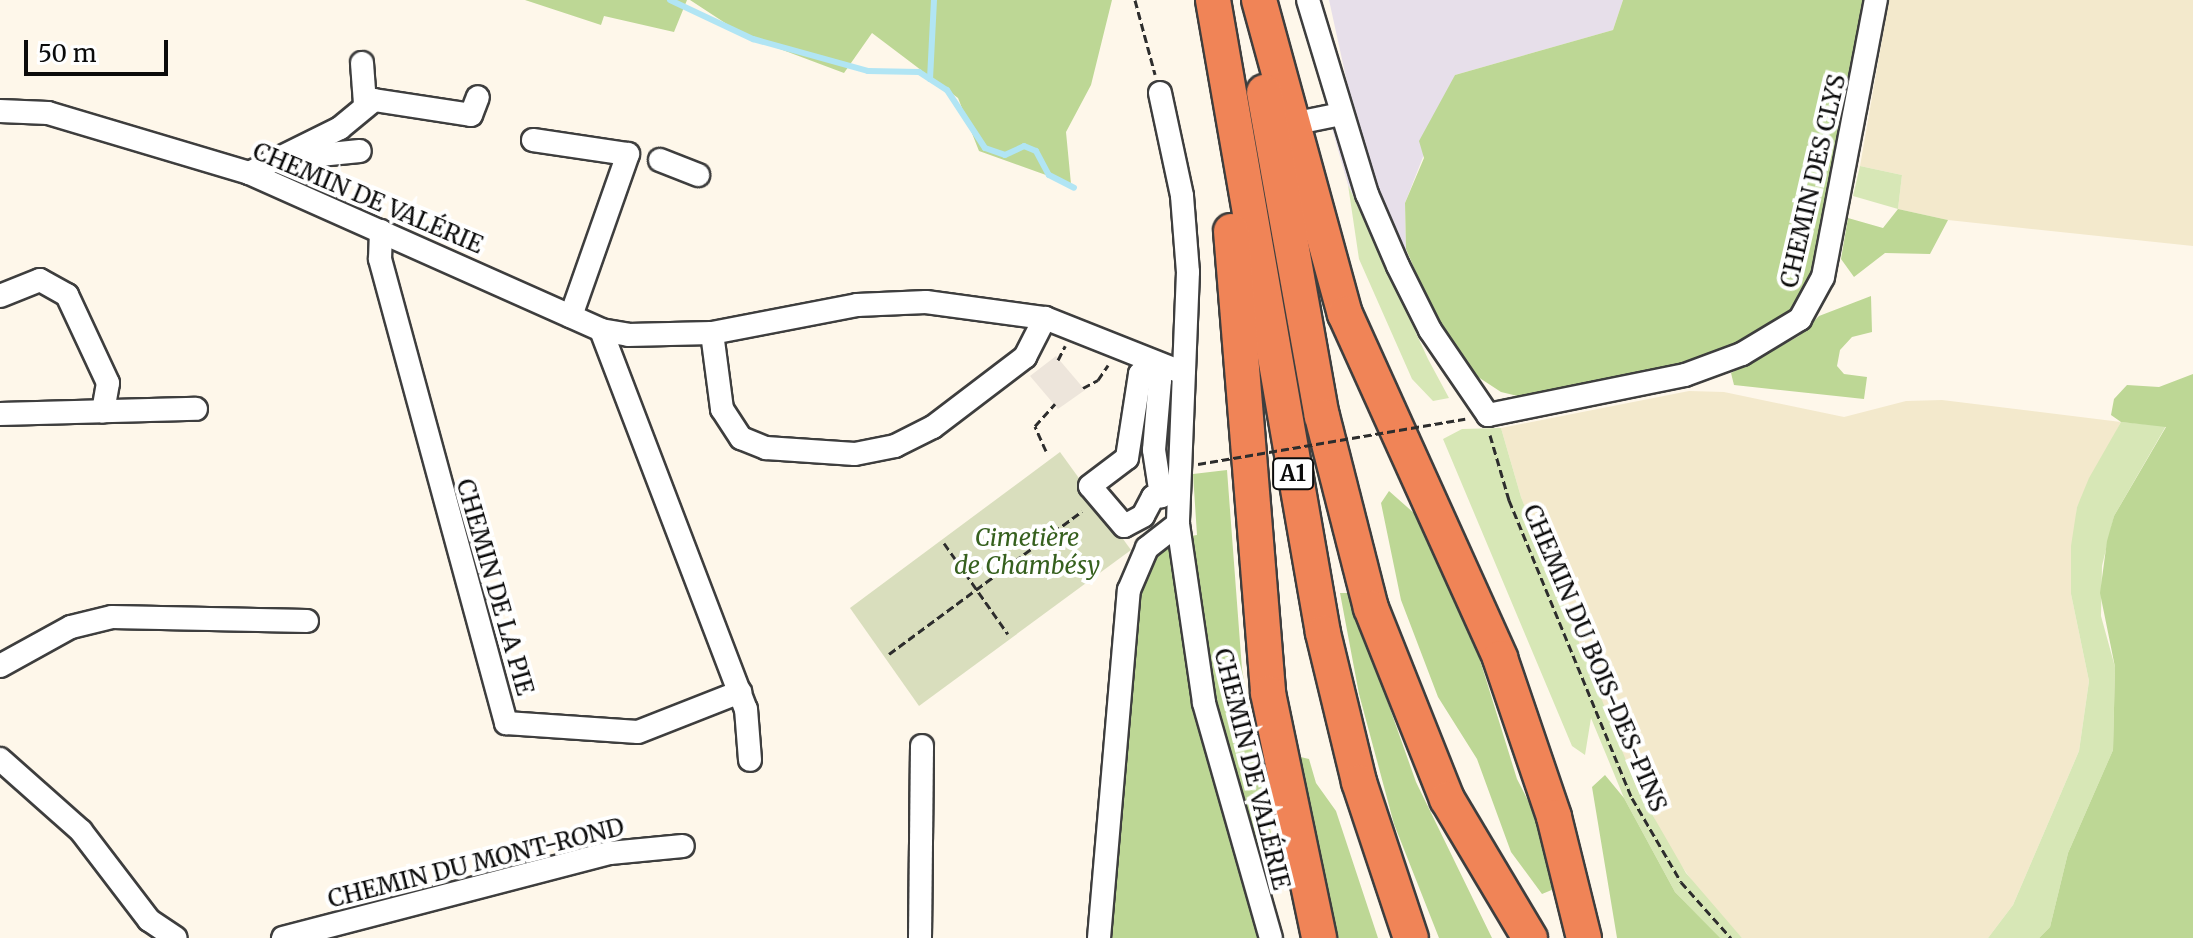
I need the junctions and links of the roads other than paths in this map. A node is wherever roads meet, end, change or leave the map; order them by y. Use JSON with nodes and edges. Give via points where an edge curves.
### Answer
{"nodes":[{"id":1,"x":1212,"y":0,"type":"edge"},
{"id":2,"x":1248,"y":0,"type":"edge"},
{"id":3,"x":1259,"y":0,"type":"edge"},
{"id":4,"x":1308,"y":0,"type":"edge"},
{"id":5,"x":1876,"y":0,"type":"edge"},
{"id":6,"x":362,"y":63,"type":"dead end"},
{"id":7,"x":1160,"y":93,"type":"road end"},
{"id":8,"x":478,"y":97,"type":"dead end"},
{"id":9,"x":365,"y":104,"type":"junction"},
{"id":10,"x":1340,"y":110,"type":"junction"},
{"id":11,"x":0,"y":111,"type":"edge"},
{"id":12,"x":1292,"y":124,"type":"junction"},
{"id":13,"x":533,"y":140,"type":"dead end"},
{"id":14,"x":360,"y":151,"type":"dead end"},
{"id":15,"x":282,"y":156,"type":"junction"},
{"id":16,"x":660,"y":160,"type":"dead end"},
{"id":17,"x":249,"y":173,"type":"junction"},
{"id":18,"x":698,"y":175,"type":"dead end"},
{"id":19,"x":381,"y":231,"type":"junction"},
{"id":20,"x":0,"y":296,"type":"edge"},
{"id":21,"x":571,"y":316,"type":"junction"},
{"id":22,"x":1045,"y":318,"type":"junction"},
{"id":23,"x":601,"y":330,"type":"junction"},
{"id":24,"x":712,"y":333,"type":"junction"},
{"id":25,"x":1183,"y":373,"type":"junction"},
{"id":26,"x":196,"y":409,"type":"dead end"},
{"id":27,"x":103,"y":412,"type":"junction"},
{"id":28,"x":0,"y":414,"type":"edge"},
{"id":29,"x":1099,"y":499,"type":"joint"},
{"id":30,"x":1178,"y":524,"type":"junction"},
{"id":31,"x":307,"y":621,"type":"dead end"},
{"id":32,"x":0,"y":666,"type":"edge"},
{"id":33,"x":740,"y":692,"type":"junction"},
{"id":34,"x":922,"y":746,"type":"dead end"},
{"id":35,"x":0,"y":759,"type":"edge"},
{"id":36,"x":750,"y":760,"type":"dead end"},
{"id":37,"x":683,"y":846,"type":"dead end"},
{"id":38,"x":176,"y":938,"type":"edge"},
{"id":39,"x":283,"y":938,"type":"edge"},
{"id":40,"x":920,"y":938,"type":"edge"},
{"id":41,"x":1099,"y":938,"type":"edge"},
{"id":42,"x":1271,"y":938,"type":"edge"},
{"id":43,"x":1319,"y":938,"type":"edge"},
{"id":44,"x":1411,"y":938,"type":"edge"},
{"id":45,"x":1530,"y":938,"type":"edge"},
{"id":46,"x":1584,"y":938,"type":"edge"}],
"edges":[{"from":1,"to":43,"type":"highway","via":[[1262,643],[1283,782]]},
{"from":1,"to":44,"type":"highway","number":"A1","via":[[1323,633],[1359,782]]},
{"from":2,"to":45,"type":"highway","number":"A1","via":[[1322,416],[1367,595],[1405,705],[1447,799]]},
{"from":3,"to":12,"type":"highway"},
{"from":4,"to":10,"type":"street"},
{"from":5,"to":10,"type":"street","name":"CHEMIN DES CLYS","via":[[1823,277],[1800,319],[1742,354],[1685,375],[1488,415],[1414,301],[1367,194]]},
{"from":6,"to":9,"type":"street"},
{"from":7,"to":25,"type":"street","name":"CHEMIN DE VALÉRIE","via":[[1187,243]]},
{"from":8,"to":9,"type":"street","via":[[471,115],[380,99]]},
{"from":9,"to":15,"type":"street","via":[[340,128]]},
{"from":10,"to":12,"type":"street"},
{"from":11,"to":17,"type":"street","name":"CHEMIN DE VALÉRIE","via":[[48,113]]},
{"from":12,"to":46,"type":"highway","via":[[1345,314],[1500,658],[1576,896]]},
{"from":13,"to":21,"type":"street","via":[[628,154]]},
{"from":14,"to":15,"type":"street"},
{"from":15,"to":17,"type":"street"},
{"from":16,"to":18,"type":"street"},
{"from":17,"to":19,"type":"street","name":"CHEMIN DE VALÉRIE"},
{"from":19,"to":21,"type":"street","name":"CHEMIN DE VALÉRIE"},
{"from":19,"to":33,"type":"street","name":"CHEMIN DE LA PIE","via":[[380,259],[506,723],[638,732]]},
{"from":20,"to":27,"type":"street","via":[[40,280],[67,295],[108,383]]},
{"from":21,"to":23,"type":"street","name":"CHEMIN DE VALÉRIE"},
{"from":22,"to":24,"type":"street","name":"CHEMIN DE VALÉRIE","via":[[898,302]]},
{"from":22,"to":24,"type":"street","via":[[1025,357],[933,427],[895,446],[855,454],[766,448],[741,438],[722,409]]},
{"from":22,"to":25,"type":"street","name":"CHEMIN DE VALÉRIE"},
{"from":23,"to":24,"type":"street","name":"CHEMIN DE VALÉRIE","via":[[628,335]]},
{"from":23,"to":33,"type":"street"},
{"from":25,"to":30,"type":"street","name":"CHEMIN DE VALÉRIE"},
{"from":26,"to":27,"type":"street"},
{"from":27,"to":28,"type":"street"},
{"from":29,"to":29,"type":"street","via":[[1124,526],[1143,516],[1153,497],[1161,496],[1154,450],[1160,380],[1140,374],[1127,458],[1090,486]]},
{"from":30,"to":41,"type":"street","via":[[1147,548],[1129,590]]},
{"from":30,"to":42,"type":"street","name":"CHEMIN DE VALÉRIE","via":[[1204,703]]},
{"from":31,"to":32,"type":"street","via":[[112,617],[71,627]]},
{"from":33,"to":36,"type":"street"},
{"from":34,"to":40,"type":"street"},
{"from":35,"to":38,"type":"street","via":[[81,831],[149,920]]},
{"from":37,"to":39,"type":"street","name":"CHEMIN DU MONT-ROND","via":[[610,853]]}]}
